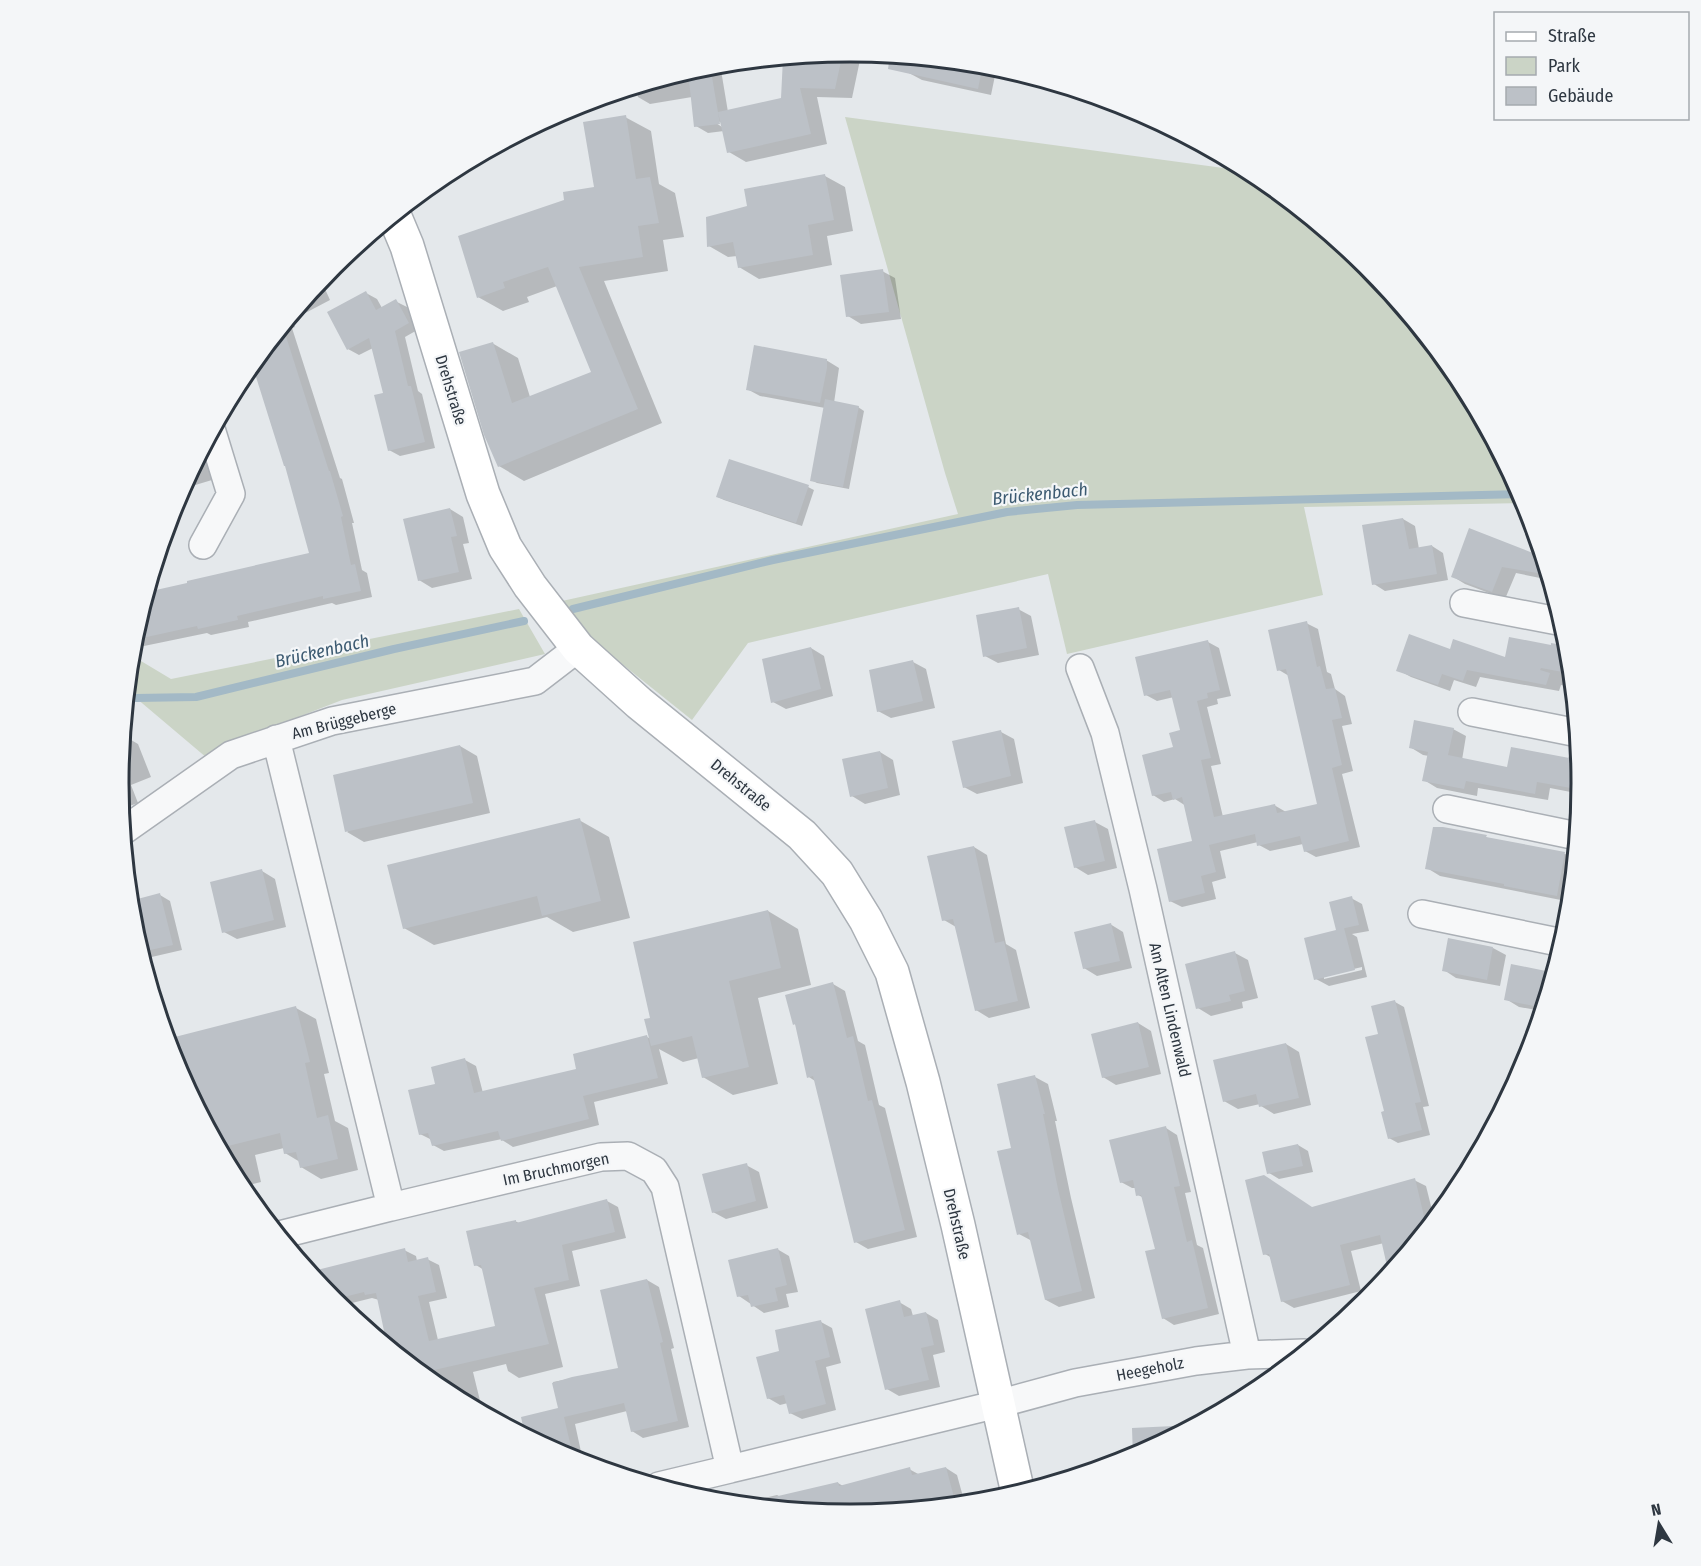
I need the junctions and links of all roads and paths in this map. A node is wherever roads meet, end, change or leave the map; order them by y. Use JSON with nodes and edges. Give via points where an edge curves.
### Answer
{"nodes":[{"id":1,"x":397,"y":223,"type":"edge"},
{"id":2,"x":215,"y":442,"type":"edge"},
{"id":3,"x":203,"y":544,"type":"dead end"},
{"id":4,"x":1464,"y":603,"type":"dead end"},
{"id":5,"x":1553,"y":620,"type":"edge"},
{"id":6,"x":578,"y":648,"type":"junction"},
{"id":7,"x":1080,"y":668,"type":"dead end"},
{"id":8,"x":1472,"y":712,"type":"dead end"},
{"id":9,"x":1570,"y":731,"type":"edge"},
{"id":10,"x":276,"y":739,"type":"junction"},
{"id":11,"x":1447,"y":809,"type":"dead end"},
{"id":12,"x":131,"y":826,"type":"edge"},
{"id":13,"x":1570,"y":834,"type":"edge"},
{"id":14,"x":1422,"y":914,"type":"dead end"},
{"id":15,"x":1554,"y":941,"type":"edge"},
{"id":16,"x":391,"y":1207,"type":"junction"},
{"id":17,"x":287,"y":1233,"type":"edge"},
{"id":18,"x":1292,"y":1353,"type":"edge"},
{"id":19,"x":1247,"y":1355,"type":"junction"},
{"id":20,"x":998,"y":1404,"type":"junction"},
{"id":21,"x":730,"y":1469,"type":"junction"},
{"id":22,"x":674,"y":1482,"type":"edge"},
{"id":23,"x":1016,"y":1485,"type":"edge"}],
"edges":[{"from":1,"to":6,"type":"street","name":"Drehstraße","via":[[483,494],[500,536],[530,586]]},
{"from":2,"to":3,"type":"street","via":[[231,494]]},
{"from":4,"to":5,"type":"street"},
{"from":6,"to":10,"type":"street","name":"Am Brüggeberge","via":[[535,681],[332,721]]},
{"from":6,"to":20,"type":"street","name":"Drehstraße","via":[[639,703],[802,835],[837,873],[866,920],[892,972],[923,1082]]},
{"from":7,"to":19,"type":"street","name":"Am Alten Lindenwald","via":[[1105,733],[1143,889]]},
{"from":8,"to":9,"type":"street"},
{"from":10,"to":12,"type":"street","name":"Am Brüggeberge","via":[[231,755]]},
{"from":10,"to":16,"type":"street"},
{"from":11,"to":13,"type":"street"},
{"from":14,"to":15,"type":"street"},
{"from":16,"to":17,"type":"street","name":"Im Bruchmorgen"},
{"from":16,"to":21,"type":"street","name":"Im Bruchmorgen","via":[[601,1157],[628,1156],[654,1170],[665,1187]]},
{"from":18,"to":19,"type":"street","name":"Heegeholz"},
{"from":19,"to":20,"type":"street","name":"Heegeholz","via":[[1196,1360],[1075,1383]]},
{"from":20,"to":21,"type":"street"},
{"from":20,"to":23,"type":"street","name":"Drehstraße"},
{"from":21,"to":22,"type":"street"}]}
